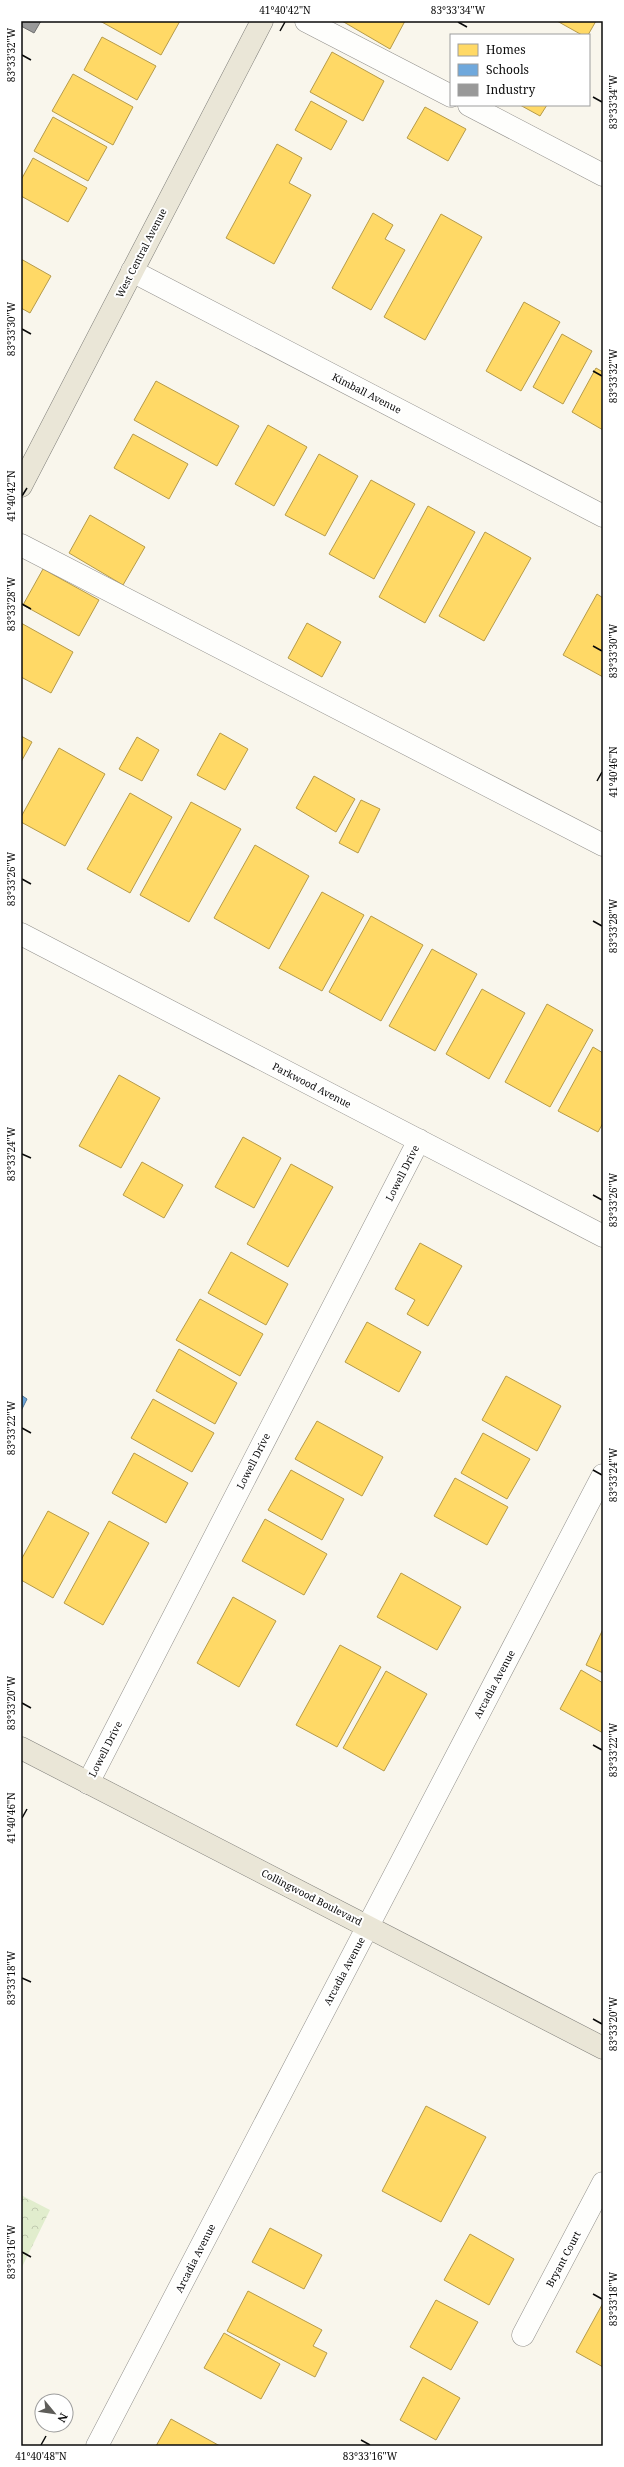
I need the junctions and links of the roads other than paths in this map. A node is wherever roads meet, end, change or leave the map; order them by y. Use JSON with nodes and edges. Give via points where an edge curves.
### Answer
{"nodes":[{"id":1,"x":262,"y":21,"type":"edge"},
{"id":2,"x":306,"y":21,"type":"edge"},
{"id":3,"x":450,"y":95,"type":"edge"},
{"id":4,"x":471,"y":106,"type":"edge"},
{"id":5,"x":603,"y":175,"type":"edge"},
{"id":6,"x":132,"y":271,"type":"junction"},
{"id":7,"x":21,"y":486,"type":"edge"},
{"id":8,"x":603,"y":516,"type":"edge"},
{"id":9,"x":21,"y":545,"type":"edge"},
{"id":10,"x":603,"y":845,"type":"edge"},
{"id":11,"x":21,"y":934,"type":"edge"},
{"id":12,"x":419,"y":1140,"type":"junction"},
{"id":13,"x":603,"y":1236,"type":"edge"},
{"id":14,"x":603,"y":1475,"type":"edge"},
{"id":15,"x":21,"y":1748,"type":"edge"},
{"id":16,"x":88,"y":1782,"type":"junction"},
{"id":17,"x":368,"y":1926,"type":"junction"},
{"id":18,"x":603,"y":2048,"type":"edge"},
{"id":19,"x":603,"y":2183,"type":"edge"},
{"id":20,"x":523,"y":2335,"type":"dead end"},
{"id":21,"x":97,"y":2446,"type":"edge"}],
"edges":[{"from":1,"to":6,"type":"main road","name":"West Central Avenue"},
{"from":2,"to":3,"type":"street"},
{"from":4,"to":5,"type":"street"},
{"from":6,"to":7,"type":"main road","name":"West Central Avenue"},
{"from":6,"to":8,"type":"street","name":"Kimball Avenue"},
{"from":9,"to":10,"type":"street"},
{"from":11,"to":12,"type":"street","name":"Parkwood Avenue"},
{"from":12,"to":13,"type":"street","name":"Parkwood Avenue"},
{"from":12,"to":16,"type":"street","name":"Lowell Drive"},
{"from":14,"to":17,"type":"street","name":"Arcadia Avenue"},
{"from":15,"to":16,"type":"main road","name":"Collingwood Boulevard"},
{"from":16,"to":17,"type":"main road","name":"Collingwood Boulevard"},
{"from":17,"to":18,"type":"main road","name":"Collingwood Boulevard"},
{"from":17,"to":21,"type":"street","name":"Arcadia Avenue"},
{"from":19,"to":20,"type":"street","name":"Bryant Court"}]}
